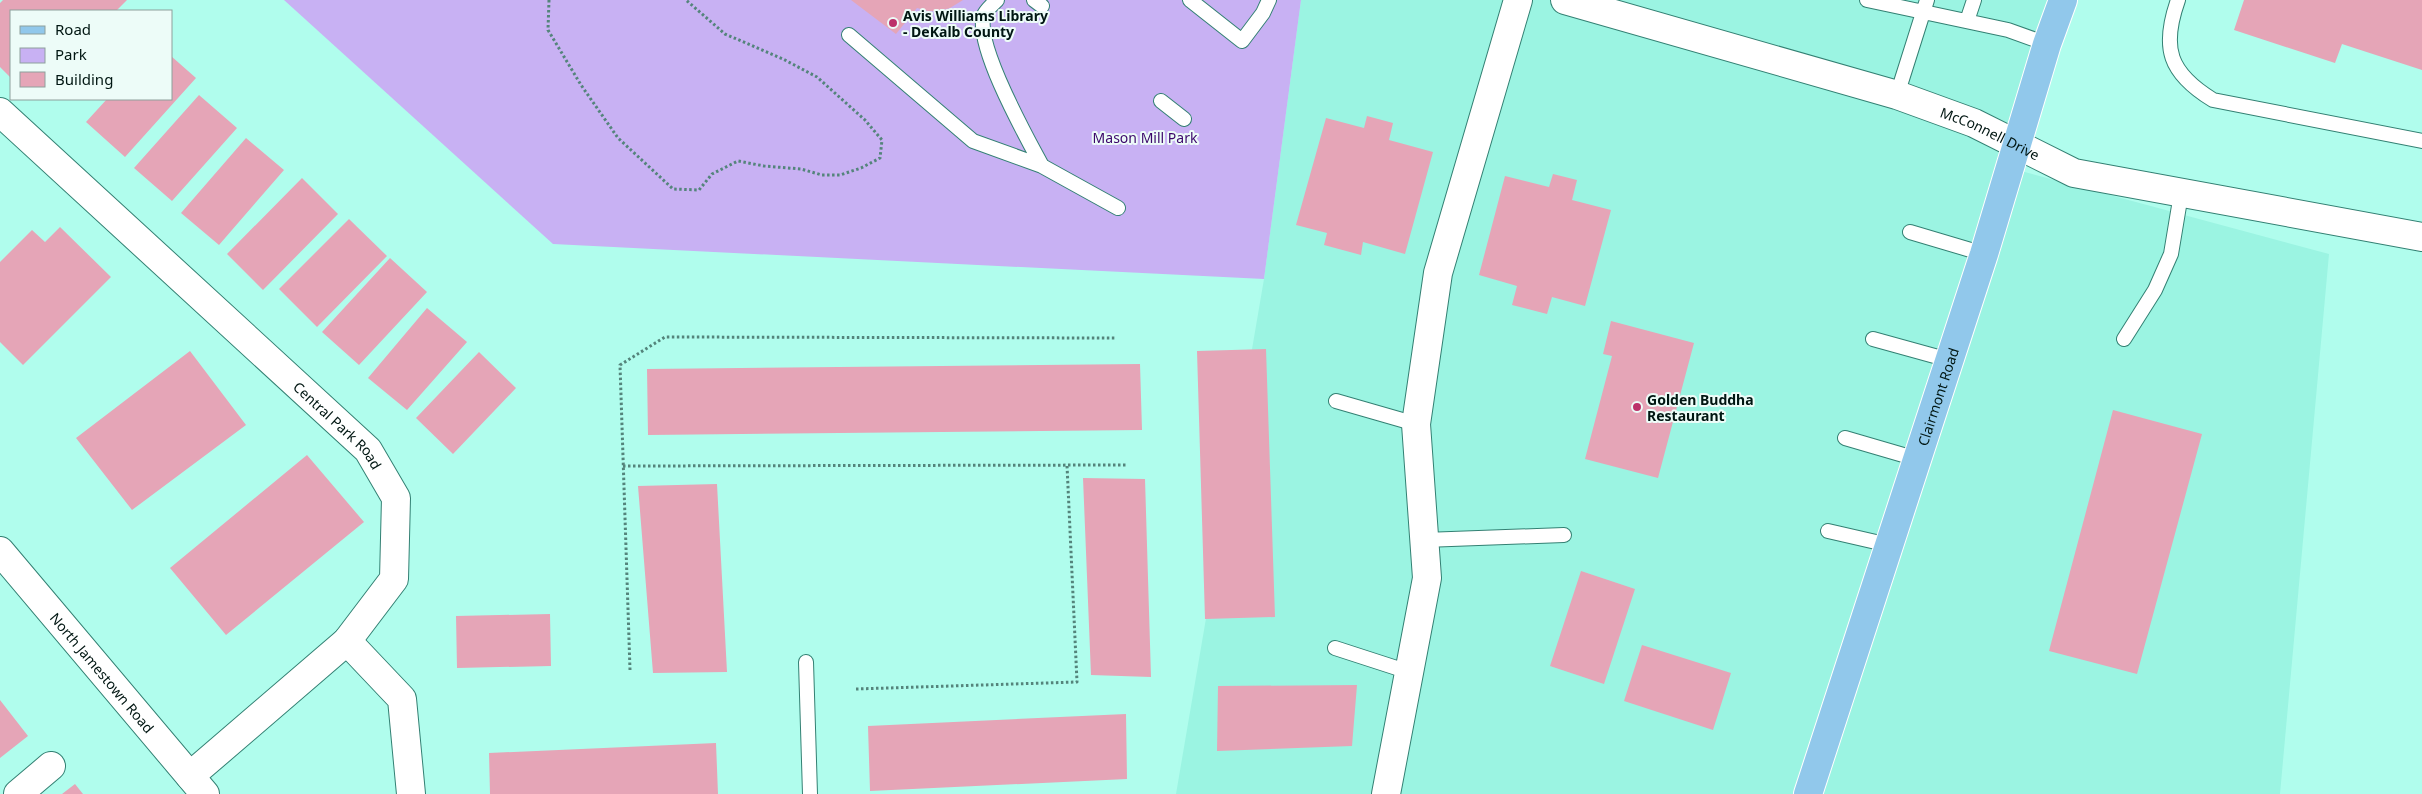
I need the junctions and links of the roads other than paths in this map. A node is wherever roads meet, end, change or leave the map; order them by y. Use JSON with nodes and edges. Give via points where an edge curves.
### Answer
{"nodes":[{"id":1,"x":996,"y":0,"type":"edge"},
{"id":2,"x":1190,"y":0,"type":"edge"},
{"id":3,"x":1269,"y":0,"type":"edge"},
{"id":4,"x":1518,"y":0,"type":"edge"},
{"id":5,"x":1565,"y":0,"type":"edge"},
{"id":6,"x":1871,"y":0,"type":"edge"},
{"id":7,"x":1974,"y":0,"type":"edge"},
{"id":8,"x":2063,"y":0,"type":"edge"},
{"id":9,"x":2178,"y":0,"type":"edge"},
{"id":10,"x":1926,"y":5,"type":"edge"},
{"id":11,"x":1968,"y":21,"type":"junction"},
{"id":12,"x":849,"y":36,"type":"dead end"},
{"id":13,"x":2047,"y":44,"type":"junction"},
{"id":14,"x":1897,"y":95,"type":"junction"},
{"id":15,"x":1161,"y":101,"type":"dead end"},
{"id":16,"x":0,"y":112,"type":"edge"},
{"id":17,"x":1184,"y":119,"type":"dead end"},
{"id":18,"x":2422,"y":141,"type":"edge"},
{"id":19,"x":2016,"y":143,"type":"junction"},
{"id":20,"x":1042,"y":166,"type":"junction"},
{"id":21,"x":2181,"y":194,"type":"junction"},
{"id":22,"x":1118,"y":208,"type":"dead end"},
{"id":23,"x":1910,"y":232,"type":"dead end"},
{"id":24,"x":2422,"y":237,"type":"edge"},
{"id":25,"x":1984,"y":254,"type":"junction"},
{"id":26,"x":1873,"y":339,"type":"dead end"},
{"id":27,"x":2124,"y":339,"type":"dead end"},
{"id":28,"x":1949,"y":360,"type":"junction"},
{"id":29,"x":1336,"y":401,"type":"dead end"},
{"id":30,"x":1416,"y":424,"type":"junction"},
{"id":31,"x":1845,"y":438,"type":"dead end"},
{"id":32,"x":1917,"y":459,"type":"junction"},
{"id":33,"x":1828,"y":530,"type":"dead end"},
{"id":34,"x":1564,"y":535,"type":"dead end"},
{"id":35,"x":1424,"y":540,"type":"junction"},
{"id":36,"x":1889,"y":545,"type":"junction"},
{"id":37,"x":0,"y":551,"type":"edge"},
{"id":38,"x":348,"y":641,"type":"junction"},
{"id":39,"x":1335,"y":648,"type":"dead end"},
{"id":40,"x":806,"y":662,"type":"dead end"},
{"id":41,"x":1409,"y":672,"type":"junction"},
{"id":42,"x":51,"y":766,"type":"dead end"},
{"id":43,"x":198,"y":785,"type":"edge"},
{"id":44,"x":18,"y":794,"type":"edge"},
{"id":45,"x":411,"y":794,"type":"edge"},
{"id":46,"x":810,"y":794,"type":"edge"},
{"id":47,"x":1386,"y":794,"type":"edge"},
{"id":48,"x":1808,"y":794,"type":"edge"}],
"edges":[{"from":1,"to":20,"type":"lane","via":[[984,14],[983,28],[1000,85]]},
{"from":2,"to":3,"type":"lane","via":[[1242,40]]},
{"from":4,"to":30,"type":"street","via":[[1438,272]]},
{"from":5,"to":14,"type":"street","name":"McConnell Drive"},
{"from":6,"to":10,"type":"lane"},
{"from":7,"to":11,"type":"lane"},
{"from":8,"to":13,"type":"main road","name":"Clairmont Road"},
{"from":9,"to":18,"type":"lane","via":[[2169,25],[2172,60],[2191,86],[2213,100]]},
{"from":10,"to":11,"type":"lane"},
{"from":10,"to":14,"type":"lane"},
{"from":11,"to":13,"type":"lane","via":[[2008,30]]},
{"from":12,"to":20,"type":"lane","via":[[973,141]]},
{"from":13,"to":19,"type":"main road","name":"Clairmont Road"},
{"from":14,"to":19,"type":"street","name":"McConnell Drive","via":[[1974,123]]},
{"from":15,"to":17,"type":"lane"},
{"from":16,"to":38,"type":"street","name":"Central Park Road","via":[[368,450],[396,498],[394,579]]},
{"from":19,"to":21,"type":"street","name":"McConnell Drive","via":[[2074,173]]},
{"from":19,"to":25,"type":"main road","name":"Clairmont Road"},
{"from":20,"to":22,"type":"lane"},
{"from":21,"to":24,"type":"street","name":"McConnell Drive"},
{"from":21,"to":27,"type":"lane","via":[[2172,254]]},
{"from":23,"to":25,"type":"lane"},
{"from":25,"to":28,"type":"main road","name":"Clairmont Road"},
{"from":26,"to":28,"type":"lane"},
{"from":28,"to":32,"type":"main road","name":"Clairmont Road"},
{"from":29,"to":30,"type":"lane"},
{"from":30,"to":35,"type":"street"},
{"from":31,"to":32,"type":"lane"},
{"from":32,"to":36,"type":"main road","name":"Clairmont Road"},
{"from":33,"to":36,"type":"lane"},
{"from":34,"to":35,"type":"lane"},
{"from":35,"to":41,"type":"street","via":[[1427,578]]},
{"from":36,"to":48,"type":"main road","name":"Clairmont Road"},
{"from":37,"to":43,"type":"street","name":"North Jamestown Road"},
{"from":38,"to":43,"type":"street","name":"Central Park Road"},
{"from":38,"to":45,"type":"street","via":[[402,699]]},
{"from":39,"to":41,"type":"lane"},
{"from":40,"to":46,"type":"lane"},
{"from":41,"to":47,"type":"street"},
{"from":42,"to":44,"type":"street"}]}
